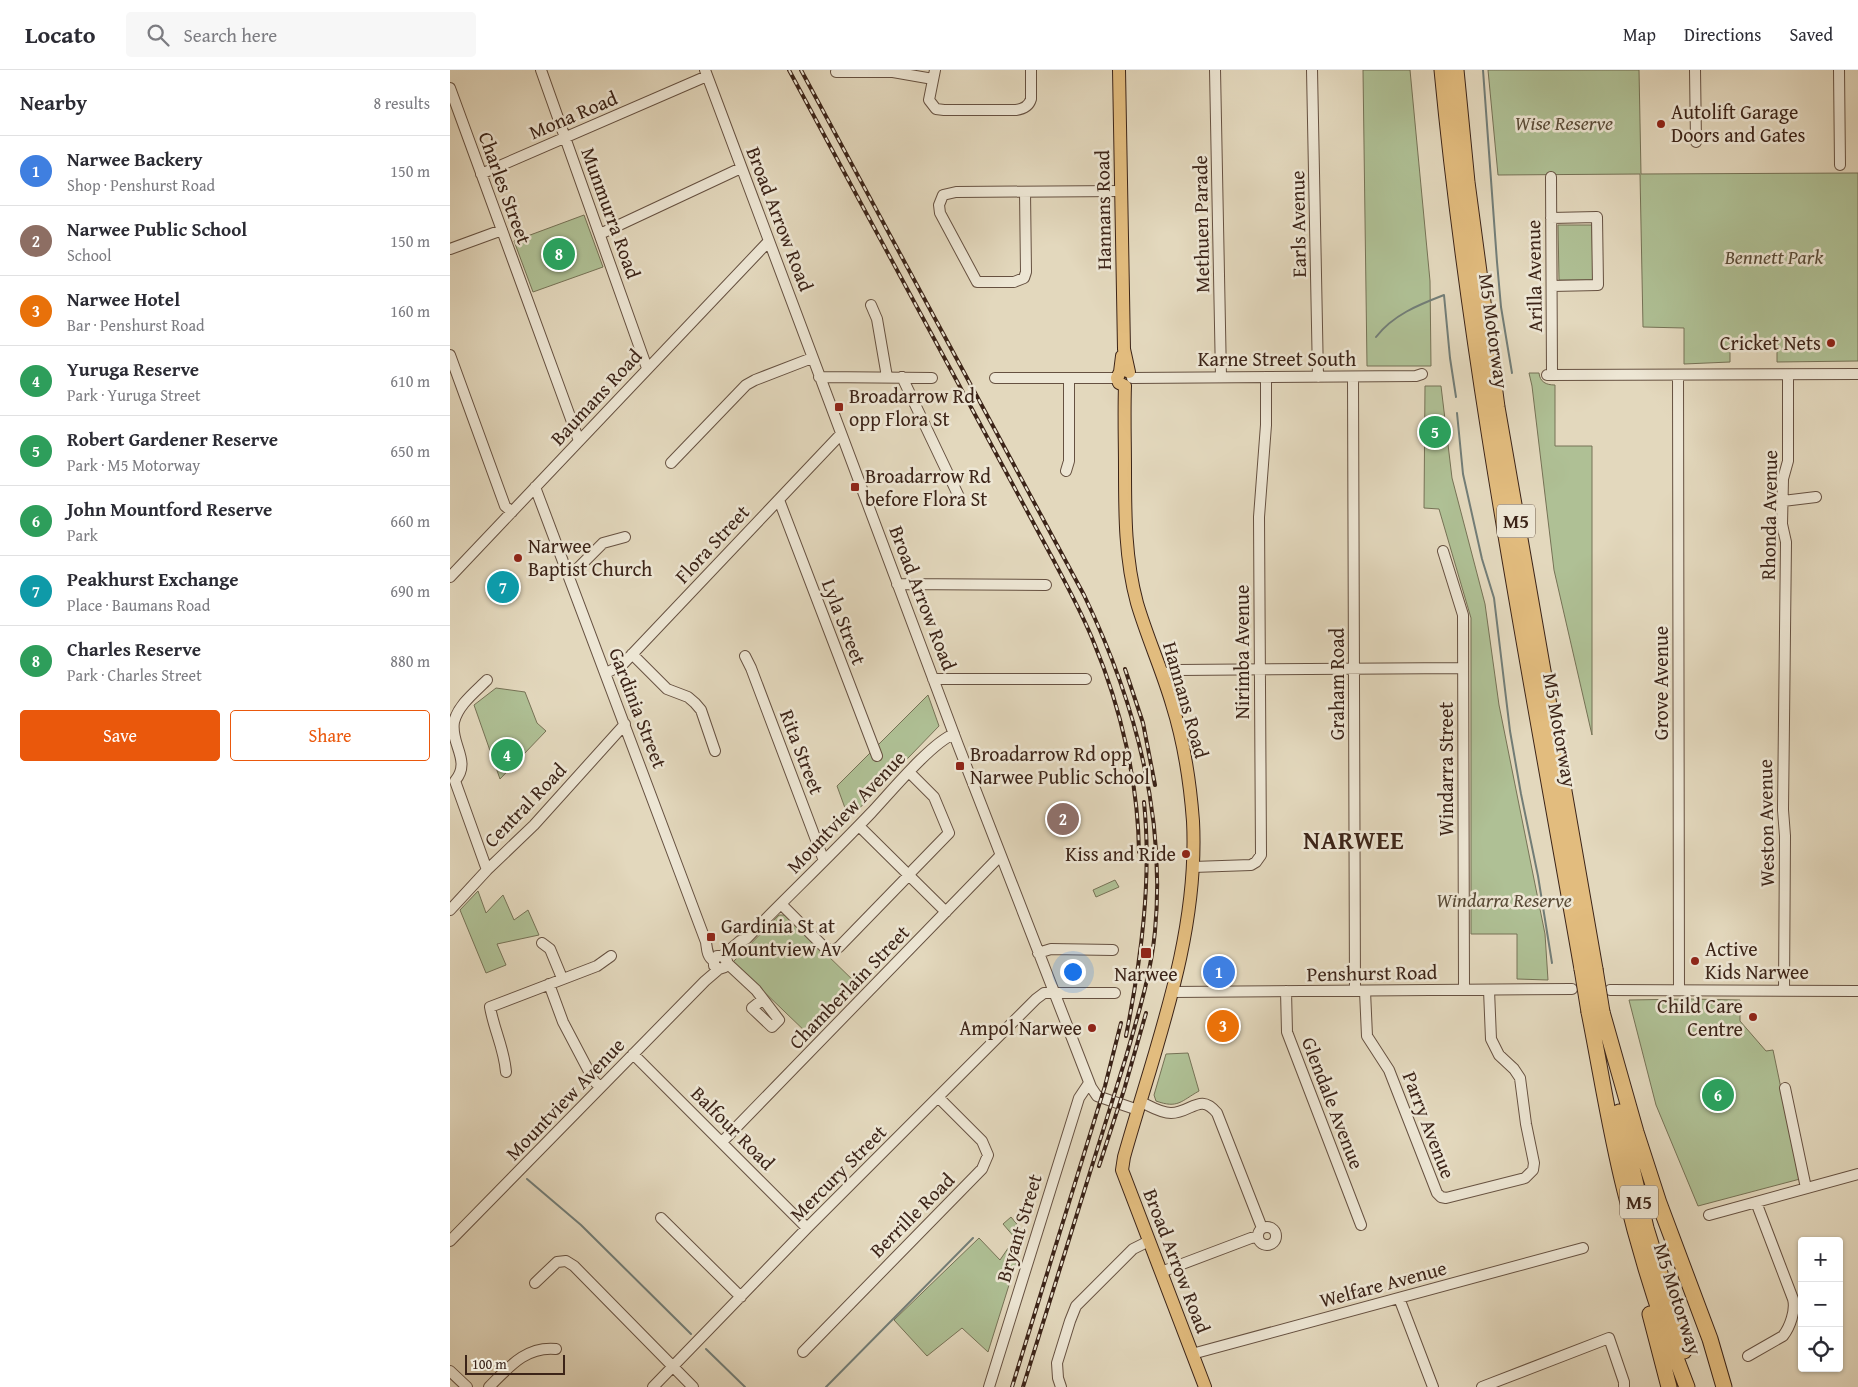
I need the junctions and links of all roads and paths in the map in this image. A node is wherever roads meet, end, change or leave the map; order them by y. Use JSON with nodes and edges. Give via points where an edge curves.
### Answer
{"nodes":[{"id":1,"x":541,"y":70,"type":"edge"},
{"id":2,"x":1031,"y":70,"type":"edge"},
{"id":3,"x":1119,"y":70,"type":"edge"},
{"id":4,"x":1215,"y":70,"type":"edge"},
{"id":5,"x":1312,"y":70,"type":"edge"},
{"id":6,"x":1442,"y":70,"type":"edge"},
{"id":7,"x":1456,"y":70,"type":"edge"},
{"id":8,"x":1696,"y":70,"type":"edge"},
{"id":9,"x":1839,"y":70,"type":"edge"},
{"id":10,"x":836,"y":72,"type":"dead end"},
{"id":11,"x":706,"y":73,"type":"edge"},
{"id":12,"x":934,"y":74,"type":"edge"},
{"id":13,"x":450,"y":88,"type":"edge"},
{"id":14,"x":565,"y":137,"type":"junction"},
{"id":15,"x":1696,"y":142,"type":"dead end"},
{"id":16,"x":1840,"y":165,"type":"dead end"},
{"id":17,"x":741,"y":168,"type":"junction"},
{"id":18,"x":481,"y":174,"type":"junction"},
{"id":19,"x":1551,"y":177,"type":"dead end"},
{"id":20,"x":1121,"y":191,"type":"junction"},
{"id":21,"x":1025,"y":192,"type":"junction"},
{"id":22,"x":1551,"y":218,"type":"junction"},
{"id":23,"x":502,"y":230,"type":"junction"},
{"id":24,"x":600,"y":234,"type":"junction"},
{"id":25,"x":768,"y":242,"type":"junction"},
{"id":26,"x":450,"y":249,"type":"edge"},
{"id":27,"x":1552,"y":286,"type":"junction"},
{"id":28,"x":871,"y":305,"type":"dead end"},
{"id":29,"x":450,"y":355,"type":"edge"},
{"id":30,"x":812,"y":358,"type":"junction"},
{"id":31,"x":648,"y":368,"type":"junction"},
{"id":32,"x":1422,"y":374,"type":"dead end"},
{"id":33,"x":1678,"y":374,"type":"junction"},
{"id":34,"x":1858,"y":374,"type":"edge"},
{"id":35,"x":1788,"y":375,"type":"junction"},
{"id":36,"x":819,"y":377,"type":"junction"},
{"id":37,"x":886,"y":377,"type":"junction"},
{"id":38,"x":902,"y":377,"type":"junction"},
{"id":39,"x":1125,"y":377,"type":"junction"},
{"id":40,"x":1221,"y":377,"type":"junction"},
{"id":41,"x":1266,"y":377,"type":"junction"},
{"id":42,"x":1318,"y":377,"type":"junction"},
{"id":43,"x":1353,"y":377,"type":"junction"},
{"id":44,"x":932,"y":378,"type":"dead end"},
{"id":45,"x":995,"y":378,"type":"dead end"},
{"id":46,"x":1069,"y":378,"type":"junction"},
{"id":47,"x":841,"y":434,"type":"junction"},
{"id":48,"x":579,"y":441,"type":"junction"},
{"id":49,"x":671,"y":463,"type":"dead end"},
{"id":50,"x":1066,"y":471,"type":"dead end"},
{"id":51,"x":535,"y":487,"type":"junction"},
{"id":52,"x":1816,"y":498,"type":"dead end"},
{"id":53,"x":778,"y":500,"type":"junction"},
{"id":54,"x":961,"y":501,"type":"dead end"},
{"id":55,"x":1783,"y":501,"type":"junction"},
{"id":56,"x":512,"y":512,"type":"junction"},
{"id":57,"x":625,"y":537,"type":"dead end"},
{"id":58,"x":1444,"y":551,"type":"dead end"},
{"id":59,"x":450,"y":577,"type":"edge"},
{"id":60,"x":569,"y":577,"type":"junction"},
{"id":61,"x":897,"y":584,"type":"junction"},
{"id":62,"x":1046,"y":585,"type":"dead end"},
{"id":63,"x":632,"y":654,"type":"junction"},
{"id":64,"x":744,"y":656,"type":"dead end"},
{"id":65,"x":1784,"y":656,"type":"joint"},
{"id":66,"x":1463,"y":668,"type":"junction"},
{"id":67,"x":1260,"y":669,"type":"junction"},
{"id":68,"x":1354,"y":669,"type":"junction"},
{"id":69,"x":606,"y":673,"type":"junction"},
{"id":70,"x":1162,"y":674,"type":"junction"},
{"id":71,"x":933,"y":679,"type":"junction"},
{"id":72,"x":1086,"y":679,"type":"dead end"},
{"id":73,"x":487,"y":680,"type":"dead end"},
{"id":74,"x":625,"y":724,"type":"junction"},
{"id":75,"x":954,"y":734,"type":"junction"},
{"id":76,"x":715,"y":751,"type":"dead end"},
{"id":77,"x":877,"y":756,"type":"dead end"},
{"id":78,"x":910,"y":772,"type":"junction"},
{"id":79,"x":452,"y":783,"type":"edge"},
{"id":80,"x":858,"y":826,"type":"junction"},
{"id":81,"x":1000,"y":856,"type":"junction"},
{"id":82,"x":824,"y":861,"type":"junction"},
{"id":83,"x":1193,"y":867,"type":"junction"},
{"id":84,"x":487,"y":870,"type":"junction"},
{"id":85,"x":909,"y":875,"type":"junction"},
{"id":86,"x":780,"y":904,"type":"junction"},
{"id":87,"x":450,"y":910,"type":"edge"},
{"id":88,"x":946,"y":912,"type":"junction"},
{"id":89,"x":542,"y":943,"type":"dead end"},
{"id":90,"x":1113,"y":950,"type":"dead end"},
{"id":91,"x":1038,"y":954,"type":"junction"},
{"id":92,"x":611,"y":956,"type":"dead end"},
{"id":93,"x":720,"y":961,"type":"junction"},
{"id":94,"x":1588,"y":969,"type":"junction"},
{"id":95,"x":562,"y":978,"type":"junction"},
{"id":96,"x":549,"y":984,"type":"junction"},
{"id":97,"x":1572,"y":989,"type":"dead end"},
{"id":98,"x":1464,"y":990,"type":"junction"},
{"id":99,"x":1489,"y":990,"type":"junction"},
{"id":100,"x":1610,"y":990,"type":"dead end"},
{"id":101,"x":1679,"y":990,"type":"junction"},
{"id":102,"x":1784,"y":990,"type":"junction"},
{"id":103,"x":1286,"y":991,"type":"junction"},
{"id":104,"x":1360,"y":991,"type":"junction"},
{"id":105,"x":1858,"y":991,"type":"edge"},
{"id":106,"x":1172,"y":992,"type":"junction"},
{"id":107,"x":1054,"y":993,"type":"junction"},
{"id":108,"x":1115,"y":993,"type":"dead end"},
{"id":109,"x":762,"y":1000,"type":"dead end"},
{"id":110,"x":1596,"y":1012,"type":"junction"},
{"id":111,"x":633,"y":1054,"type":"junction"},
{"id":112,"x":506,"y":1072,"type":"dead end"},
{"id":113,"x":1089,"y":1083,"type":"junction"},
{"id":114,"x":600,"y":1087,"type":"junction"},
{"id":115,"x":1785,"y":1088,"type":"dead end"},
{"id":116,"x":938,"y":1097,"type":"junction"},
{"id":117,"x":1140,"y":1106,"type":"junction"},
{"id":118,"x":722,"y":1142,"type":"junction"},
{"id":119,"x":1858,"y":1174,"type":"edge"},
{"id":120,"x":1806,"y":1188,"type":"junction"},
{"id":121,"x":1756,"y":1202,"type":"junction"},
{"id":122,"x":1709,"y":1215,"type":"dead end"},
{"id":123,"x":661,"y":1218,"type":"dead end"},
{"id":124,"x":1361,"y":1225,"type":"dead end"},
{"id":125,"x":807,"y":1228,"type":"junction"},
{"id":126,"x":1149,"y":1241,"type":"junction"},
{"id":127,"x":450,"y":1242,"type":"edge"},
{"id":128,"x":1583,"y":1248,"type":"dead end"},
{"id":129,"x":1161,"y":1272,"type":"junction"},
{"id":130,"x":535,"y":1283,"type":"dead end"},
{"id":131,"x":741,"y":1297,"type":"junction"},
{"id":132,"x":1398,"y":1298,"type":"junction"},
{"id":133,"x":1710,"y":1339,"type":"junction"},
{"id":134,"x":556,"y":1349,"type":"dead end"},
{"id":135,"x":803,"y":1352,"type":"dead end"},
{"id":136,"x":1192,"y":1354,"type":"junction"},
{"id":137,"x":1748,"y":1356,"type":"dead end"},
{"id":138,"x":673,"y":1366,"type":"junction"},
{"id":139,"x":450,"y":1371,"type":"edge"},
{"id":140,"x":467,"y":1387,"type":"edge"},
{"id":141,"x":489,"y":1387,"type":"edge"},
{"id":142,"x":652,"y":1387,"type":"edge"},
{"id":143,"x":693,"y":1387,"type":"edge"},
{"id":144,"x":989,"y":1387,"type":"edge"},
{"id":145,"x":1062,"y":1387,"type":"edge"},
{"id":146,"x":1205,"y":1387,"type":"edge"},
{"id":147,"x":1433,"y":1387,"type":"edge"},
{"id":148,"x":1482,"y":1387,"type":"edge"},
{"id":149,"x":1624,"y":1387,"type":"edge"},
{"id":150,"x":1669,"y":1387,"type":"edge"},
{"id":151,"x":1687,"y":1387,"type":"edge"},
{"id":152,"x":1697,"y":1387,"type":"edge"},
{"id":153,"x":1724,"y":1387,"type":"edge"},
{"id":154,"x":1729,"y":1387,"type":"edge"}],
"edges":[{"from":1,"to":14,"type":"street","name":"Munmurra Road"},
{"from":2,"to":12,"type":"street","via":[[1031,98],[1027,106],[1020,109],[936,109],[929,96]]},
{"from":3,"to":20,"type":"main road","name":"Hannans Road"},
{"from":4,"to":40,"type":"street","name":"Methuen Parade"},
{"from":5,"to":42,"type":"street","name":"Earls Avenue"},
{"from":6,"to":94,"type":"highway","name":"M5 Motorway","number":"M5","via":[[1450,156],[1485,417],[1506,546]]},
{"from":7,"to":94,"type":"highway","name":"M5 Motorway","number":"M5","via":[[1468,192],[1496,397]]},
{"from":8,"to":15,"type":"street"},
{"from":9,"to":16,"type":"street"},
{"from":10,"to":12,"type":"street"},
{"from":11,"to":14,"type":"street","name":"Mona Road"},
{"from":11,"to":17,"type":"street","name":"Broad Arrow Road"},
{"from":13,"to":18,"type":"street","name":"Charles Street"},
{"from":14,"to":18,"type":"street","name":"Mona Road"},
{"from":14,"to":24,"type":"street","name":"Munmurra Road"},
{"from":17,"to":24,"type":"street"},
{"from":17,"to":25,"type":"street","name":"Broad Arrow Road"},
{"from":18,"to":23,"type":"street","name":"Charles Street"},
{"from":19,"to":22,"type":"street","name":"Arilla Avenue"},
{"from":20,"to":21,"type":"street"},
{"from":20,"to":39,"type":"main road","name":"Hannans Road"},
{"from":21,"to":21,"type":"street","via":[[951,192],[943,195],[940,212],[977,282],[1014,282],[1024,278]]},
{"from":22,"to":27,"type":"street","name":"Arilla Avenue"},
{"from":22,"to":27,"type":"street","via":[[1597,217],[1598,285]]},
{"from":23,"to":26,"type":"street"},
{"from":23,"to":48,"type":"street","name":"Charles Street"},
{"from":24,"to":31,"type":"street","name":"Munmurra Road"},
{"from":25,"to":30,"type":"street","name":"Broad Arrow Road"},
{"from":25,"to":31,"type":"street","name":"Baumans Road"},
{"from":27,"to":33,"type":"street","name":"Arilla Avenue","via":[[1550,375]]},
{"from":28,"to":37,"type":"street","via":[[877,319]]},
{"from":29,"to":56,"type":"street","via":[[505,506]]},
{"from":30,"to":36,"type":"street","name":"Broad Arrow Road"},
{"from":30,"to":49,"type":"street","via":[[746,385]]},
{"from":31,"to":48,"type":"street","name":"Baumans Road"},
{"from":32,"to":43,"type":"street","name":"Karne Street South"},
{"from":33,"to":35,"type":"street"},
{"from":33,"to":101,"type":"street","name":"Grove Avenue"},
{"from":34,"to":35,"type":"street"},
{"from":35,"to":55,"type":"street","name":"Rhonda Avenue","via":[[1788,461],[1783,479]]},
{"from":36,"to":37,"type":"street"},
{"from":36,"to":47,"type":"street","name":"Broad Arrow Road"},
{"from":37,"to":38,"type":"street"},
{"from":38,"to":44,"type":"street"},
{"from":38,"to":54,"type":"street"},
{"from":39,"to":40,"type":"street","name":"Karne Street South"},
{"from":39,"to":46,"type":"street","name":"Karne Street South"},
{"from":39,"to":70,"type":"main road","name":"Hannans Road","via":[[1125,526],[1130,570]]},
{"from":40,"to":41,"type":"street","name":"Karne Street South"},
{"from":41,"to":42,"type":"street","name":"Karne Street South"},
{"from":41,"to":67,"type":"street","name":"Nirimba Avenue","via":[[1259,517]]},
{"from":42,"to":43,"type":"street","name":"Karne Street South"},
{"from":43,"to":68,"type":"street","name":"Graham Road"},
{"from":45,"to":46,"type":"street","name":"Karne Street South"},
{"from":46,"to":50,"type":"street","via":[[1069,461]]},
{"from":47,"to":53,"type":"street","name":"Flora Street"},
{"from":47,"to":61,"type":"street","name":"Broad Arrow Road"},
{"from":48,"to":51,"type":"street","name":"Baumans Road"},
{"from":51,"to":56,"type":"street","name":"Baumans Road"},
{"from":51,"to":60,"type":"street","name":"Gardinia Street"},
{"from":52,"to":55,"type":"street"},
{"from":53,"to":63,"type":"street","name":"Flora Street"},
{"from":53,"to":77,"type":"street","name":"Lyla Street"},
{"from":55,"to":65,"type":"street","name":"Rhonda Avenue","via":[[1782,524],[1786,542]]},
{"from":56,"to":59,"type":"street","name":"Baumans Road"},
{"from":57,"to":60,"type":"street","via":[[603,543]]},
{"from":58,"to":66,"type":"street","name":"Windarra Street","via":[[1463,615]]},
{"from":60,"to":69,"type":"street","name":"Gardinia Street"},
{"from":61,"to":62,"type":"street"},
{"from":61,"to":71,"type":"street","name":"Broad Arrow Road"},
{"from":63,"to":69,"type":"street","name":"Flora Street","via":[[622,665]]},
{"from":63,"to":76,"type":"street","via":[[667,690],[688,698],[701,710]]},
{"from":64,"to":82,"type":"street","name":"Rita Street","via":[[752,668]]},
{"from":65,"to":102,"type":"street","name":"Weston Avenue"},
{"from":66,"to":68,"type":"street"},
{"from":66,"to":98,"type":"street","name":"Windarra Street"},
{"from":67,"to":68,"type":"street"},
{"from":67,"to":70,"type":"street","via":[[1178,670]]},
{"from":67,"to":83,"type":"street","name":"Nirimba Avenue","via":[[1260,855],[1251,864]]},
{"from":68,"to":104,"type":"street","name":"Graham Road"},
{"from":69,"to":74,"type":"street","name":"Gardinia Street"},
{"from":70,"to":83,"type":"main road","name":"Hannans Road","via":[[1187,765],[1193,822]]},
{"from":71,"to":72,"type":"street"},
{"from":71,"to":75,"type":"street","name":"Broad Arrow Road"},
{"from":73,"to":79,"type":"street","via":[[460,708],[454,722],[453,736],[462,768]]},
{"from":74,"to":84,"type":"street","name":"Central Road","via":[[534,825]]},
{"from":74,"to":93,"type":"street","name":"Gardinia Street","via":[[706,942]]},
{"from":75,"to":78,"type":"street","name":"Mountview Avenue","via":[[946,737]]},
{"from":75,"to":81,"type":"street","name":"Broad Arrow Road"},
{"from":78,"to":80,"type":"street","name":"Mountview Avenue"},
{"from":78,"to":85,"type":"street","via":[[934,797],[948,833]]},
{"from":79,"to":84,"type":"street"},
{"from":80,"to":82,"type":"street","name":"Mountview Avenue"},
{"from":80,"to":85,"type":"street"},
{"from":81,"to":88,"type":"street","name":"Chamberlain Street"},
{"from":81,"to":91,"type":"street","name":"Broad Arrow Road"},
{"from":82,"to":86,"type":"street","name":"Mountview Avenue"},
{"from":83,"to":106,"type":"main road","name":"Hannans Road","via":[[1183,944]]},
{"from":84,"to":87,"type":"street","name":"Central Road"},
{"from":85,"to":86,"type":"street","via":[[832,951]]},
{"from":85,"to":88,"type":"street"},
{"from":86,"to":93,"type":"street","name":"Mountview Avenue","via":[[746,939],[744,947]]},
{"from":88,"to":118,"type":"street","name":"Chamberlain Street"},
{"from":89,"to":95,"type":"street","via":[[550,949]]},
{"from":90,"to":91,"type":"street","via":[[1051,949]]},
{"from":91,"to":107,"type":"street","name":"Broad Arrow Road"},
{"from":92,"to":95,"type":"street","via":[[597,966]]},
{"from":93,"to":109,"type":"street","name":"Gardinia Street","via":[[756,990]]},
{"from":93,"to":111,"type":"street","name":"Mountview Avenue","via":[[705,981]]},
{"from":94,"to":110,"type":"highway","name":"M5 Motorway","number":"M5","bridge":true},
{"from":95,"to":96,"type":"street"},
{"from":96,"to":112,"type":"street","via":[[490,1007],[504,1053]]},
{"from":96,"to":114,"type":"street","via":[[562,1022]]},
{"from":97,"to":99,"type":"street","name":"Penshurst Road"},
{"from":98,"to":99,"type":"street","name":"Penshurst Road"},
{"from":98,"to":104,"type":"street","name":"Penshurst Road"},
{"from":99,"to":104,"type":"street","name":"Parry Avenue","via":[[1491,1039],[1499,1055],[1520,1078],[1534,1170],[1525,1178],[1446,1198],[1435,1190],[1389,1070],[1366,1036]]},
{"from":100,"to":101,"type":"street"},
{"from":101,"to":102,"type":"street"},
{"from":102,"to":105,"type":"street"},
{"from":103,"to":104,"type":"street","name":"Penshurst Road"},
{"from":103,"to":106,"type":"street","name":"Penshurst Road"},
{"from":103,"to":124,"type":"street","name":"Glendale Avenue","via":[[1287,1032]]},
{"from":106,"to":117,"type":"main road","name":"Hannans Road"},
{"from":107,"to":108,"type":"street"},
{"from":107,"to":113,"type":"street","name":"Broad Arrow Road"},
{"from":107,"to":116,"type":"street","name":"Mercury Street","via":[[1036,999]]},
{"from":110,"to":133,"type":"highway","via":[[1659,1203]]},
{"from":110,"to":150,"type":"highway","number":"M5","via":[[1588,1048],[1603,1128]]},
{"from":110,"to":151,"type":"highway","name":"M5 Motorway","number":"M5","via":[[1616,1151],[1632,1222]]},
{"from":110,"to":152,"type":"highway","name":"M5 Motorway","number":"M5","via":[[1646,1228]]},
{"from":111,"to":114,"type":"street","name":"Mountview Avenue"},
{"from":111,"to":118,"type":"street","name":"Balfour Road"},
{"from":113,"to":117,"type":"street","name":"Broad Arrow Road","via":[[1098,1096]]},
{"from":113,"to":144,"type":"street","name":"Bryant Street","via":[[1079,1098]]},
{"from":114,"to":127,"type":"street","name":"Mountview Avenue"},
{"from":115,"to":120,"type":"street"},
{"from":116,"to":125,"type":"street","name":"Mercury Street"},
{"from":116,"to":135,"type":"street","name":"Berrille Road","via":[[982,1141],[988,1155],[982,1169]]},
{"from":117,"to":126,"type":"main road","name":"Broad Arrow Road","via":[[1122,1170]]},
{"from":117,"to":129,"type":"street","name":"Broad Arrow Road","via":[[1174,1113],[1199,1103],[1211,1106],[1218,1113],[1260,1233]]},
{"from":118,"to":125,"type":"street","name":"Balfour Road"},
{"from":119,"to":120,"type":"street"},
{"from":120,"to":121,"type":"street"},
{"from":121,"to":122,"type":"street"},
{"from":121,"to":137,"type":"street","via":[[1795,1307],[1783,1336]]},
{"from":123,"to":131,"type":"street"},
{"from":125,"to":131,"type":"street","name":"Mercury Street"},
{"from":126,"to":129,"type":"main road","name":"Broad Arrow Road"},
{"from":126,"to":145,"type":"street","via":[[1133,1249],[1076,1306],[1057,1363]]},
{"from":128,"to":132,"type":"street","name":"Welfare Avenue"},
{"from":129,"to":136,"type":"main road","name":"Broad Arrow Road"},
{"from":130,"to":138,"type":"street","via":[[557,1262],[566,1261]]},
{"from":131,"to":138,"type":"street","name":"Mercury Street"},
{"from":132,"to":136,"type":"street","name":"Welfare Avenue"},
{"from":132,"to":147,"type":"street"},
{"from":133,"to":153,"type":"highway"},
{"from":133,"to":154,"type":"highway"},
{"from":134,"to":141,"type":"street","via":[[543,1348],[527,1354]]},
{"from":136,"to":146,"type":"main road","name":"Broad Arrow Road"},
{"from":138,"to":142,"type":"street","name":"Mercury Street"},
{"from":138,"to":143,"type":"street"},
{"from":139,"to":140,"type":"street"},
{"from":148,"to":149,"type":"street","via":[[1609,1338]]}]}
